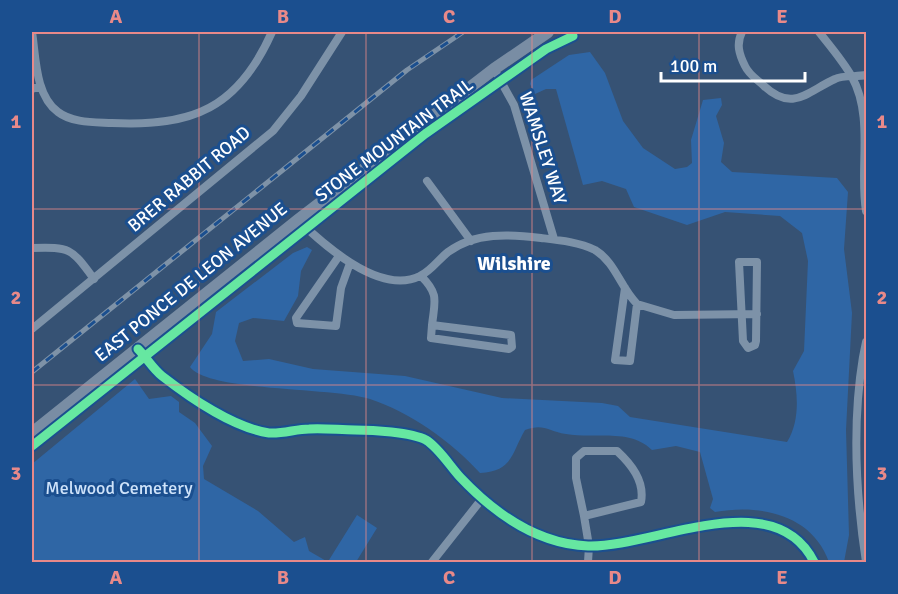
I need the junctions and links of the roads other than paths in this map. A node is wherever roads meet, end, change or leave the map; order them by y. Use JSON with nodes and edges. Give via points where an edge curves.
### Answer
{"nodes":[{"id":1,"x":32,"y":32,"type":"edge"},
{"id":2,"x":272,"y":32,"type":"edge"},
{"id":3,"x":342,"y":32,"type":"edge"},
{"id":4,"x":742,"y":32,"type":"edge"},
{"id":5,"x":819,"y":32,"type":"edge"},
{"id":6,"x":544,"y":33,"type":"edge"},
{"id":7,"x":494,"y":69,"type":"junction"},
{"id":8,"x":867,"y":75,"type":"edge"},
{"id":9,"x":852,"y":78,"type":"junction"},
{"id":10,"x":36,"y":87,"type":"edge"},
{"id":11,"x":427,"y":180,"type":"dead end"},
{"id":12,"x":867,"y":211,"type":"edge"},
{"id":13,"x":297,"y":219,"type":"junction"},
{"id":14,"x":554,"y":240,"type":"junction"},
{"id":15,"x":471,"y":241,"type":"junction"},
{"id":16,"x":32,"y":248,"type":"edge"},
{"id":17,"x":339,"y":256,"type":"junction"},
{"id":18,"x":350,"y":263,"type":"junction"},
{"id":19,"x":421,"y":276,"type":"junction"},
{"id":20,"x":94,"y":279,"type":"junction"},
{"id":21,"x":625,"y":288,"type":"junction"},
{"id":22,"x":636,"y":304,"type":"junction"},
{"id":23,"x":741,"y":313,"type":"junction"},
{"id":24,"x":757,"y":314,"type":"junction"},
{"id":25,"x":432,"y":325,"type":"junction"},
{"id":26,"x":32,"y":329,"type":"edge"},
{"id":27,"x":867,"y":342,"type":"edge"},
{"id":28,"x":138,"y":348,"type":"junction"},
{"id":29,"x":865,"y":358,"type":"edge"},
{"id":30,"x":32,"y":433,"type":"edge"},
{"id":31,"x":481,"y":500,"type":"junction"},
{"id":32,"x":584,"y":516,"type":"junction"},
{"id":33,"x":589,"y":546,"type":"junction"},
{"id":34,"x":432,"y":562,"type":"edge"},
{"id":35,"x":588,"y":562,"type":"edge"},
{"id":36,"x":814,"y":562,"type":"edge"},
{"id":37,"x":867,"y":562,"type":"edge"}],
"edges":[{"from":1,"to":10,"type":"street"},
{"from":2,"to":10,"type":"street","via":[[251,70],[227,96],[203,113],[171,121],[118,123],[70,118],[58,112]]},
{"from":3,"to":20,"type":"street","name":"BRER RABBIT ROAD","via":[[273,131]]},
{"from":4,"to":9,"type":"street","via":[[739,53],[747,70],[771,93],[783,98],[807,96],[837,78]]},
{"from":5,"to":9,"type":"street"},
{"from":6,"to":7,"type":"main road","name":"EAST PONCE DE LEON AVENUE"},
{"from":7,"to":13,"type":"main road","name":"EAST PONCE DE LEON AVENUE"},
{"from":7,"to":14,"type":"street","name":"WAMSLEY WAY","via":[[514,105]]},
{"from":8,"to":9,"type":"street"},
{"from":9,"to":12,"type":"street","via":[[863,118]]},
{"from":11,"to":15,"type":"street"},
{"from":13,"to":17,"type":"street"},
{"from":13,"to":28,"type":"main road","name":"EAST PONCE DE LEON AVENUE"},
{"from":14,"to":15,"type":"street","via":[[507,234]]},
{"from":14,"to":21,"type":"street","via":[[594,250],[609,261]]},
{"from":15,"to":19,"type":"street","via":[[450,251]]},
{"from":16,"to":20,"type":"street","via":[[60,248],[74,253]]},
{"from":17,"to":18,"type":"street"},
{"from":17,"to":18,"type":"street","via":[[296,318],[297,323],[336,326],[341,288]]},
{"from":18,"to":19,"type":"street","via":[[377,277],[407,280]]},
{"from":19,"to":25,"type":"street","via":[[434,288]]},
{"from":20,"to":26,"type":"street","name":"BRER RABBIT ROAD"},
{"from":21,"to":22,"type":"street"},
{"from":21,"to":22,"type":"street","via":[[615,360],[630,362]]},
{"from":22,"to":23,"type":"street","via":[[674,315]]},
{"from":23,"to":24,"type":"street"},
{"from":23,"to":24,"type":"street","via":[[743,341],[748,348],[755,345]]},
{"from":23,"to":24,"type":"street","via":[[739,262],[757,262]]},
{"from":25,"to":25,"type":"street","via":[[431,338],[509,350],[512,347],[511,335]]},
{"from":27,"to":29,"type":"street"},
{"from":28,"to":30,"type":"main road","name":"EAST PONCE DE LEON AVENUE"},
{"from":28,"to":31,"type":"street","via":[[161,375],[245,428],[279,433],[369,430],[426,440]]},
{"from":29,"to":37,"type":"street","via":[[858,388],[859,508]]},
{"from":31,"to":33,"type":"street","via":[[536,535]]},
{"from":31,"to":34,"type":"street"},
{"from":32,"to":32,"type":"street","via":[[641,502],[637,475],[617,451],[584,451],[576,458]]},
{"from":32,"to":33,"type":"street"},
{"from":33,"to":35,"type":"street"},
{"from":33,"to":36,"type":"street","via":[[721,521],[761,523],[790,535]]}]}
